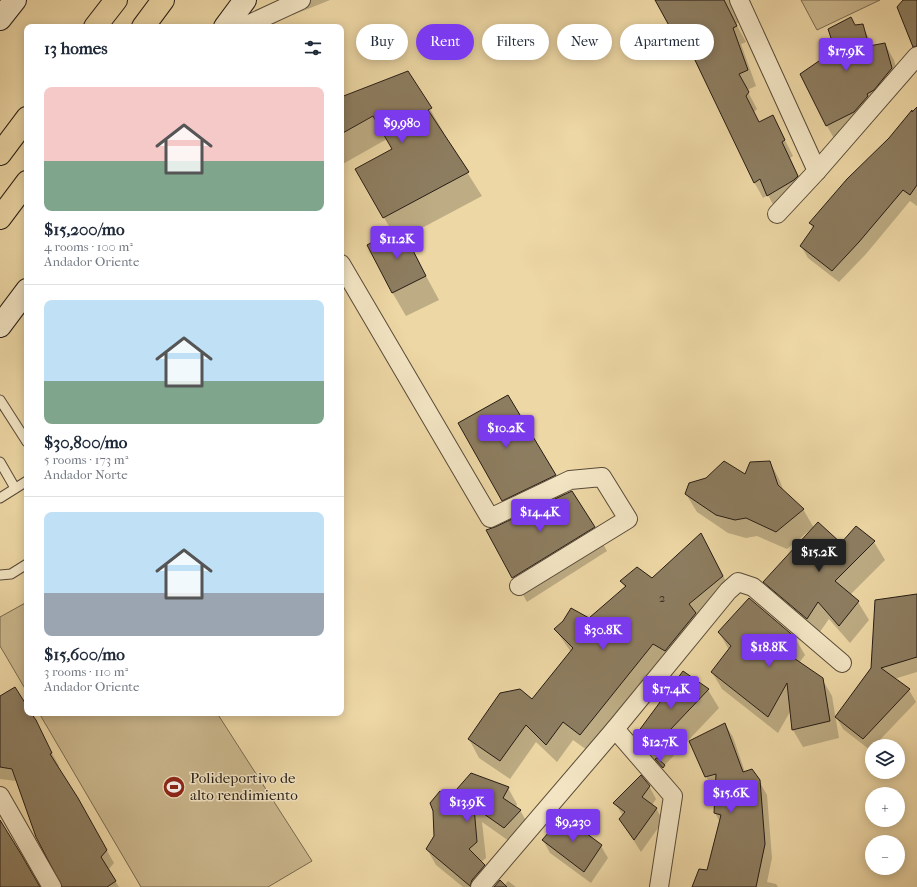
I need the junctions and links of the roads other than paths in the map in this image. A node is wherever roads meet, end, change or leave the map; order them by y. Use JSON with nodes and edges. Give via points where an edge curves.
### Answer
{"nodes":[{"id":1,"x":15,"y":0,"type":"edge"},
{"id":2,"x":116,"y":0,"type":"edge"},
{"id":3,"x":163,"y":0,"type":"edge"},
{"id":4,"x":245,"y":0,"type":"edge"},
{"id":5,"x":301,"y":0,"type":"edge"},
{"id":6,"x":739,"y":0,"type":"edge"},
{"id":7,"x":0,"y":19,"type":"edge"},
{"id":8,"x":97,"y":24,"type":"edge"},
{"id":9,"x":145,"y":24,"type":"edge"},
{"id":10,"x":227,"y":24,"type":"edge"},
{"id":11,"x":249,"y":24,"type":"edge"},
{"id":12,"x":917,"y":56,"type":"edge"},
{"id":13,"x":24,"y":122,"type":"edge"},
{"id":14,"x":0,"y":154,"type":"edge"},
{"id":15,"x":817,"y":171,"type":"junction"},
{"id":16,"x":24,"y":186,"type":"edge"},
{"id":17,"x":777,"y":214,"type":"dead end"},
{"id":18,"x":0,"y":218,"type":"edge"},
{"id":19,"x":344,"y":269,"type":"edge"},
{"id":20,"x":24,"y":294,"type":"edge"},
{"id":21,"x":0,"y":326,"type":"edge"},
{"id":22,"x":0,"y":400,"type":"edge"},
{"id":23,"x":24,"y":437,"type":"edge"},
{"id":24,"x":0,"y":462,"type":"edge"},
{"id":25,"x":24,"y":483,"type":"edge"},
{"id":26,"x":15,"y":488,"type":"junction"},
{"id":27,"x":0,"y":498,"type":"edge"},
{"id":28,"x":24,"y":566,"type":"edge"},
{"id":29,"x":0,"y":575,"type":"edge"},
{"id":30,"x":519,"y":586,"type":"dead end"},
{"id":31,"x":842,"y":663,"type":"dead end"},
{"id":32,"x":615,"y":729,"type":"junction"},
{"id":33,"x":0,"y":796,"type":"edge"},
{"id":34,"x":52,"y":887,"type":"edge"},
{"id":35,"x":480,"y":887,"type":"edge"},
{"id":36,"x":659,"y":887,"type":"edge"}],
"edges":[{"from":1,"to":7,"type":"main road"},
{"from":2,"to":8,"type":"main road"},
{"from":3,"to":9,"type":"main road"},
{"from":4,"to":10,"type":"main road"},
{"from":5,"to":11,"type":"street"},
{"from":6,"to":15,"type":"street"},
{"from":12,"to":15,"type":"street"},
{"from":13,"to":14,"type":"main road"},
{"from":15,"to":17,"type":"street"},
{"from":16,"to":18,"type":"main road"},
{"from":19,"to":30,"type":"street","via":[[490,518],[570,480],[602,477],[628,519]]},
{"from":20,"to":21,"type":"main road"},
{"from":22,"to":23,"type":"lane"},
{"from":24,"to":26,"type":"lane"},
{"from":25,"to":26,"type":"lane"},
{"from":26,"to":27,"type":"lane"},
{"from":28,"to":29,"type":"lane","via":[[11,574]]},
{"from":31,"to":32,"type":"street","via":[[753,587],[738,582]]},
{"from":32,"to":35,"type":"street"},
{"from":32,"to":36,"type":"street","via":[[673,796]]},
{"from":33,"to":34,"type":"street"}]}
